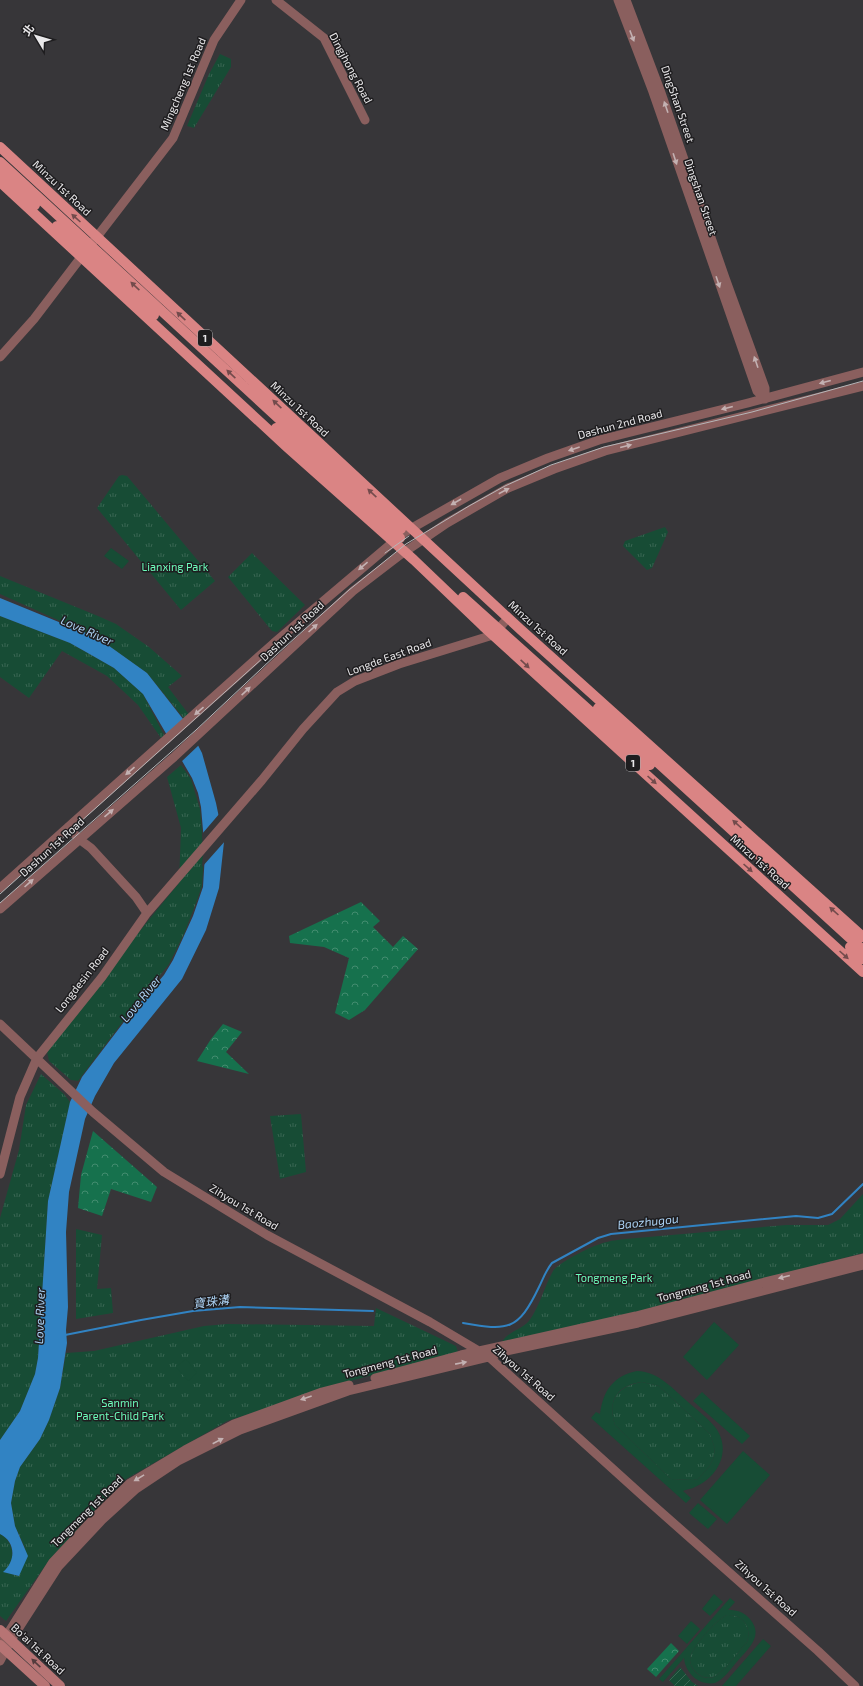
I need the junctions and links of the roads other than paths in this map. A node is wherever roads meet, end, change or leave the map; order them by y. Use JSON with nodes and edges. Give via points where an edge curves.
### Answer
{"nodes":[{"id":1,"x":241,"y":0,"type":"edge"},
{"id":2,"x":276,"y":0,"type":"edge"},
{"id":3,"x":618,"y":0,"type":"edge"},
{"id":4,"x":626,"y":0,"type":"edge"},
{"id":5,"x":365,"y":120,"type":"dead end"},
{"id":6,"x":0,"y":147,"type":"edge"},
{"id":7,"x":0,"y":162,"type":"edge"},
{"id":8,"x":0,"y":172,"type":"edge"},
{"id":9,"x":30,"y":174,"type":"junction"},
{"id":10,"x":0,"y":182,"type":"edge"},
{"id":11,"x":16,"y":187,"type":"junction"},
{"id":12,"x":89,"y":247,"type":"junction"},
{"id":13,"x":0,"y":357,"type":"edge"},
{"id":14,"x":863,"y":372,"type":"edge"},
{"id":15,"x":863,"y":386,"type":"edge"},
{"id":16,"x":765,"y":399,"type":"junction"},
{"id":17,"x":402,"y":535,"type":"junction"},
{"id":18,"x":414,"y":545,"type":"junction"},
{"id":19,"x":501,"y":626,"type":"junction"},
{"id":20,"x":577,"y":695,"type":"junction"},
{"id":21,"x":68,"y":826,"type":"junction"},
{"id":22,"x":79,"y":839,"type":"junction"},
{"id":23,"x":0,"y":888,"type":"edge"},
{"id":24,"x":0,"y":909,"type":"edge"},
{"id":25,"x":147,"y":913,"type":"junction"},
{"id":26,"x":863,"y":937,"type":"edge"},
{"id":27,"x":863,"y":950,"type":"edge"},
{"id":28,"x":863,"y":959,"type":"edge"},
{"id":29,"x":863,"y":972,"type":"edge"},
{"id":30,"x":0,"y":1024,"type":"edge"},
{"id":31,"x":37,"y":1058,"type":"junction"},
{"id":32,"x":0,"y":1174,"type":"edge"},
{"id":33,"x":863,"y":1258,"type":"edge"},
{"id":34,"x":863,"y":1265,"type":"edge"},
{"id":35,"x":479,"y":1350,"type":"junction"},
{"id":36,"x":489,"y":1357,"type":"junction"},
{"id":37,"x":6,"y":1635,"type":"edge"},
{"id":38,"x":1,"y":1646,"type":"edge"},
{"id":39,"x":0,"y":1660,"type":"edge"},
{"id":40,"x":45,"y":1686,"type":"edge"},
{"id":41,"x":60,"y":1686,"type":"edge"},
{"id":42,"x":855,"y":1686,"type":"edge"}],
"edges":[{"from":1,"to":12,"type":"street","name":"Mingcheng 1st Road","via":[[214,40],[174,138]]},
{"from":2,"to":5,"type":"street","name":"Dingjhong Road","via":[[324,38]]},
{"from":3,"to":16,"type":"street","name":"Dingshan Street","one_way":true,"via":[[653,92],[757,391]]},
{"from":16,"to":4,"type":"street","name":"DingShan Street","one_way":true,"via":[[765,388]]},
{"from":6,"to":9,"type":"main road","name":"Minzu 1st Road","number":"1"},
{"from":7,"to":11,"type":"main road","name":"Minzu 1st Road","number":"1"},
{"from":8,"to":11,"type":"main road","name":"Minzu 1st Road","number":"1"},
{"from":9,"to":11,"type":"main road"},
{"from":12,"to":9,"type":"main road","name":"Minzu 1st Road","number":"1","one_way":true},
{"from":10,"to":11,"type":"main road","name":"Minzu 1st Road","number":"1"},
{"from":11,"to":12,"type":"main road","name":"Minzu 1st Road","number":"1"},
{"from":12,"to":13,"type":"street","name":"Mingcheng 1st Road","via":[[34,319]]},
{"from":17,"to":12,"type":"main road","name":"Minzu 1st Road","number":"1","one_way":true},
{"from":12,"to":17,"type":"main road","name":"Minzu 1st Road","number":"1","via":[[249,403]]},
{"from":14,"to":16,"type":"street","name":"Dashun 2nd Road","one_way":true},
{"from":18,"to":15,"type":"street","name":"Dashun 2nd Road","one_way":true,"via":[[508,488],[590,456]]},
{"from":16,"to":17,"type":"street","name":"Dashun 2nd Road","one_way":true,"via":[[599,440],[548,458],[500,478]]},
{"from":17,"to":18,"type":"main road","name":"Minzu 1st Road","number":"1"},
{"from":17,"to":18,"type":"main road","name":"Minzu 1st Road","number":"1"},
{"from":17,"to":21,"type":"street","name":"Dashun 1st Road","one_way":true,"via":[[274,643]]},
{"from":18,"to":19,"type":"main road","name":"Minzu 1st Road","number":"1"},
{"from":18,"to":19,"type":"main road","name":"Minzu 1st Road","number":"1"},
{"from":22,"to":18,"type":"street","name":"Dashun 1st Road","one_way":true,"via":[[174,757],[353,592]]},
{"from":19,"to":20,"type":"main road","name":"Minzu 1st Road","number":"1"},
{"from":19,"to":20,"type":"main road","name":"Minzu 1st Road","number":"1","one_way":true},
{"from":19,"to":25,"type":"street","name":"Longde East Road","via":[[345,686],[316,714]]},
{"from":26,"to":20,"type":"main road","name":"Minzu 1st Road","number":"1","one_way":true},
{"from":20,"to":27,"type":"main road","name":"Minzu 1st Road","number":"1"},
{"from":20,"to":28,"type":"main road","name":"Minzu 1st Road","number":"1"},
{"from":20,"to":29,"type":"main road","name":"Minzu 1st Road","number":"1","one_way":true},
{"from":21,"to":22,"type":"street"},
{"from":21,"to":23,"type":"street","name":"Dashun 1st Road"},
{"from":24,"to":22,"type":"street","name":"Dashun 1st Road","one_way":true},
{"from":22,"to":25,"type":"street","via":[[91,848],[136,897]]},
{"from":25,"to":31,"type":"street","name":"Longdesin Road","via":[[102,977]]},
{"from":30,"to":31,"type":"street"},
{"from":31,"to":32,"type":"street","name":"Longdesin Road","via":[[20,1097]]},
{"from":31,"to":35,"type":"street","name":"Zihyou 1st Road","via":[[93,1112],[164,1172],[267,1235]]},
{"from":33,"to":35,"type":"street","name":"Tongmeng 1st Road","one_way":true,"via":[[636,1316]]},
{"from":34,"to":36,"type":"street","name":"Tongmeng 1st Road","via":[[638,1323]]},
{"from":35,"to":36,"type":"street","name":"Zihyou 1st Road"},
{"from":35,"to":37,"type":"street","name":"Tongmeng 1st Road","one_way":true,"via":[[322,1392],[234,1424],[130,1483],[53,1562]]},
{"from":37,"to":36,"type":"street","name":"Tongmeng 1st Road","one_way":true,"via":[[58,1567],[96,1526],[136,1489],[178,1461],[240,1430],[348,1391]]},
{"from":36,"to":42,"type":"street","name":"Zihyou 1st Road"},
{"from":37,"to":38,"type":"street"},
{"from":41,"to":37,"type":"main road","name":"Bo'ai 1st Road","one_way":true},
{"from":38,"to":39,"type":"street"},
{"from":38,"to":40,"type":"main road","name":"Bo'ai 1st Road"}]}
